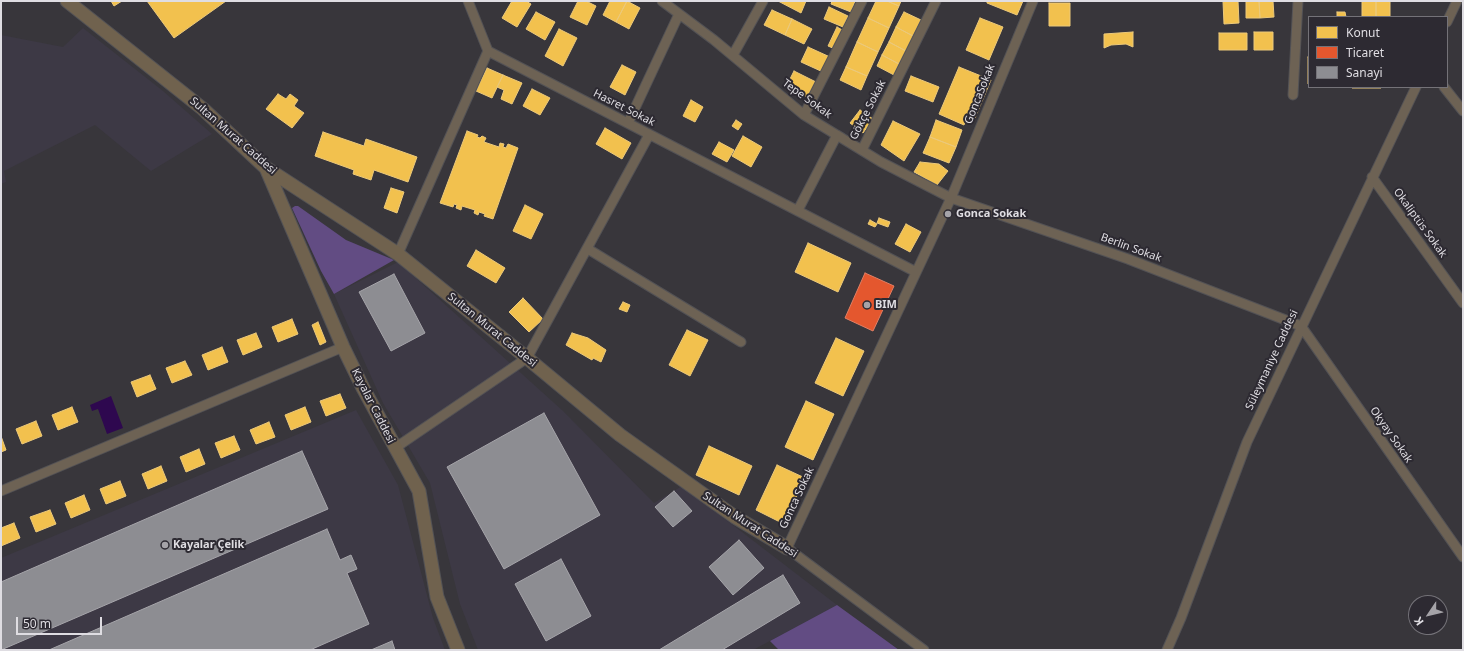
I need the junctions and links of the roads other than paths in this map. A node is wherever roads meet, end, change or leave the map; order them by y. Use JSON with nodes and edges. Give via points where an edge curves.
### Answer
{"nodes":[{"id":1,"x":67,"y":1,"type":"edge"},
{"id":2,"x":662,"y":1,"type":"edge"},
{"id":3,"x":763,"y":1,"type":"edge"},
{"id":4,"x":862,"y":1,"type":"edge"},
{"id":5,"x":936,"y":1,"type":"edge"},
{"id":6,"x":1033,"y":1,"type":"edge"},
{"id":7,"x":1298,"y":1,"type":"edge"},
{"id":8,"x":1457,"y":1,"type":"edge"},
{"id":9,"x":470,"y":2,"type":"edge"},
{"id":10,"x":679,"y":14,"type":"junction"},
{"id":11,"x":1448,"y":20,"type":"edge"},
{"id":12,"x":488,"y":51,"type":"junction"},
{"id":13,"x":733,"y":56,"type":"junction"},
{"id":14,"x":1416,"y":88,"type":"edge"},
{"id":15,"x":1445,"y":88,"type":"edge"},
{"id":16,"x":1293,"y":95,"type":"dead end"},
{"id":17,"x":1463,"y":111,"type":"edge"},
{"id":18,"x":804,"y":115,"type":"junction"},
{"id":19,"x":628,"y":123,"type":"junction"},
{"id":20,"x":649,"y":134,"type":"junction"},
{"id":21,"x":862,"y":150,"type":"junction"},
{"id":22,"x":266,"y":168,"type":"junction"},
{"id":23,"x":1372,"y":177,"type":"junction"},
{"id":24,"x":951,"y":198,"type":"junction"},
{"id":25,"x":798,"y":210,"type":"junction"},
{"id":26,"x":588,"y":249,"type":"junction"},
{"id":27,"x":398,"y":254,"type":"junction"},
{"id":28,"x":916,"y":272,"type":"junction"},
{"id":29,"x":1463,"y":303,"type":"edge"},
{"id":30,"x":1301,"y":326,"type":"junction"},
{"id":31,"x":741,"y":342,"type":"dead end"},
{"id":32,"x":343,"y":347,"type":"junction"},
{"id":33,"x":527,"y":358,"type":"junction"},
{"id":34,"x":395,"y":448,"type":"junction"},
{"id":35,"x":1,"y":491,"type":"edge"},
{"id":36,"x":787,"y":548,"type":"junction"},
{"id":37,"x":1463,"y":557,"type":"edge"},
{"id":38,"x":458,"y":650,"type":"edge"},
{"id":39,"x":924,"y":650,"type":"edge"},
{"id":40,"x":1167,"y":650,"type":"edge"}],
"edges":[{"from":1,"to":22,"type":"street","name":"Sultan Murat Caddesi","via":[[203,109]]},
{"from":2,"to":10,"type":"street","name":"Tepe Sokak"},
{"from":3,"to":13,"type":"street"},
{"from":4,"to":18,"type":"street"},
{"from":5,"to":21,"type":"street","name":"Gökçe Sokak"},
{"from":6,"to":24,"type":"street","name":"GoncaSokak"},
{"from":7,"to":16,"type":"street"},
{"from":8,"to":11,"type":"street"},
{"from":9,"to":12,"type":"street"},
{"from":10,"to":13,"type":"street","name":"Tepe Sokak"},
{"from":10,"to":19,"type":"street"},
{"from":12,"to":19,"type":"street","name":"Hasret Sokak"},
{"from":12,"to":27,"type":"street"},
{"from":13,"to":18,"type":"street","name":"Tepe Sokak"},
{"from":14,"to":23,"type":"street","name":"Süleymaniye Caddesi"},
{"from":15,"to":17,"type":"street"},
{"from":18,"to":21,"type":"street","name":"Tepe Sokak"},
{"from":19,"to":20,"type":"street","name":"Hasret Sokak"},
{"from":20,"to":25,"type":"street","name":"Hasret Sokak"},
{"from":20,"to":26,"type":"street"},
{"from":21,"to":24,"type":"street","name":"Tepe Sokak"},
{"from":21,"to":25,"type":"street","name":"Gökçe Sokak","via":[[837,135]]},
{"from":22,"to":27,"type":"street","name":"Sultan Murat Caddesi"},
{"from":22,"to":32,"type":"street","name":"Kayalar Caddesi"},
{"from":23,"to":29,"type":"street","name":"Okaliptüs Sokak"},
{"from":23,"to":30,"type":"street","name":"Süleymaniye Caddesi"},
{"from":24,"to":28,"type":"street","name":"Gonca Sokak"},
{"from":24,"to":30,"type":"street","name":"Berlin Sokak","via":[[1128,259]]},
{"from":25,"to":28,"type":"street","name":"Hasret Sokak"},
{"from":26,"to":31,"type":"street"},
{"from":26,"to":33,"type":"street"},
{"from":27,"to":33,"type":"street","name":"Sultan Murat Caddesi"},
{"from":28,"to":36,"type":"street","name":"Gonca Sokak"},
{"from":30,"to":37,"type":"street","name":"Okyay Sokak"},
{"from":30,"to":40,"type":"street","name":"Süleymaniye Caddesi","via":[[1246,442]]},
{"from":32,"to":34,"type":"street","name":"Kayalar Caddesi"},
{"from":32,"to":35,"type":"street"},
{"from":33,"to":34,"type":"street"},
{"from":33,"to":36,"type":"street","name":"Sultan Murat Caddesi","via":[[620,435],[735,517]]},
{"from":34,"to":38,"type":"street","name":"Kayalar Caddesi","via":[[419,491],[437,597]]},
{"from":36,"to":39,"type":"street","name":"Sultan Murat Caddesi"}]}
